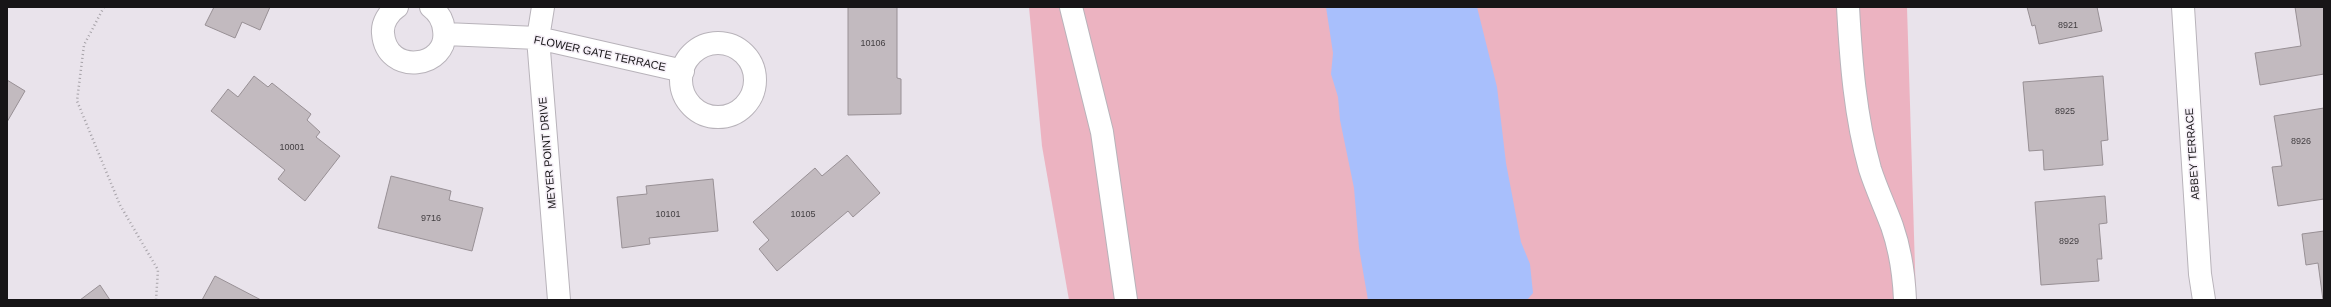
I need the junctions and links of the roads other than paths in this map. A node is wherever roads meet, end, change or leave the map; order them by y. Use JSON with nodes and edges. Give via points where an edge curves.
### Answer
{"nodes":[{"id":1,"x":397,"y":7,"type":"edge"},
{"id":2,"x":431,"y":7,"type":"edge"},
{"id":3,"x":543,"y":7,"type":"edge"},
{"id":4,"x":1071,"y":7,"type":"edge"},
{"id":5,"x":1848,"y":7,"type":"edge"},
{"id":6,"x":2182,"y":7,"type":"edge"},
{"id":7,"x":445,"y":34,"type":"junction"},
{"id":8,"x":538,"y":38,"type":"junction"},
{"id":9,"x":682,"y":71,"type":"dead end"},
{"id":10,"x":559,"y":300,"type":"edge"},
{"id":11,"x":1126,"y":300,"type":"edge"},
{"id":12,"x":1905,"y":300,"type":"edge"},
{"id":13,"x":2204,"y":300,"type":"edge"}],
"edges":[{"from":1,"to":7,"type":"street","via":[[386,19],[383,31],[385,43],[391,53],[400,60],[412,64],[424,62],[442,46]]},
{"from":2,"to":7,"type":"street","via":[[443,22]]},
{"from":3,"to":8,"type":"street","name":"MEYER POINT DRIVE"},
{"from":4,"to":11,"type":"street","via":[[1102,132]]},
{"from":5,"to":12,"type":"street","via":[[1853,80],[1861,132],[1871,170],[1893,228]]},
{"from":6,"to":13,"type":"street","name":"ABBEY TERRACE","via":[[2200,274]]},
{"from":7,"to":8,"type":"street","name":"FLOWER GATE TERRACE"},
{"from":8,"to":9,"type":"street","name":"FLOWER GATE TERRACE"},
{"from":8,"to":10,"type":"street","name":"MEYER POINT DRIVE"}]}
